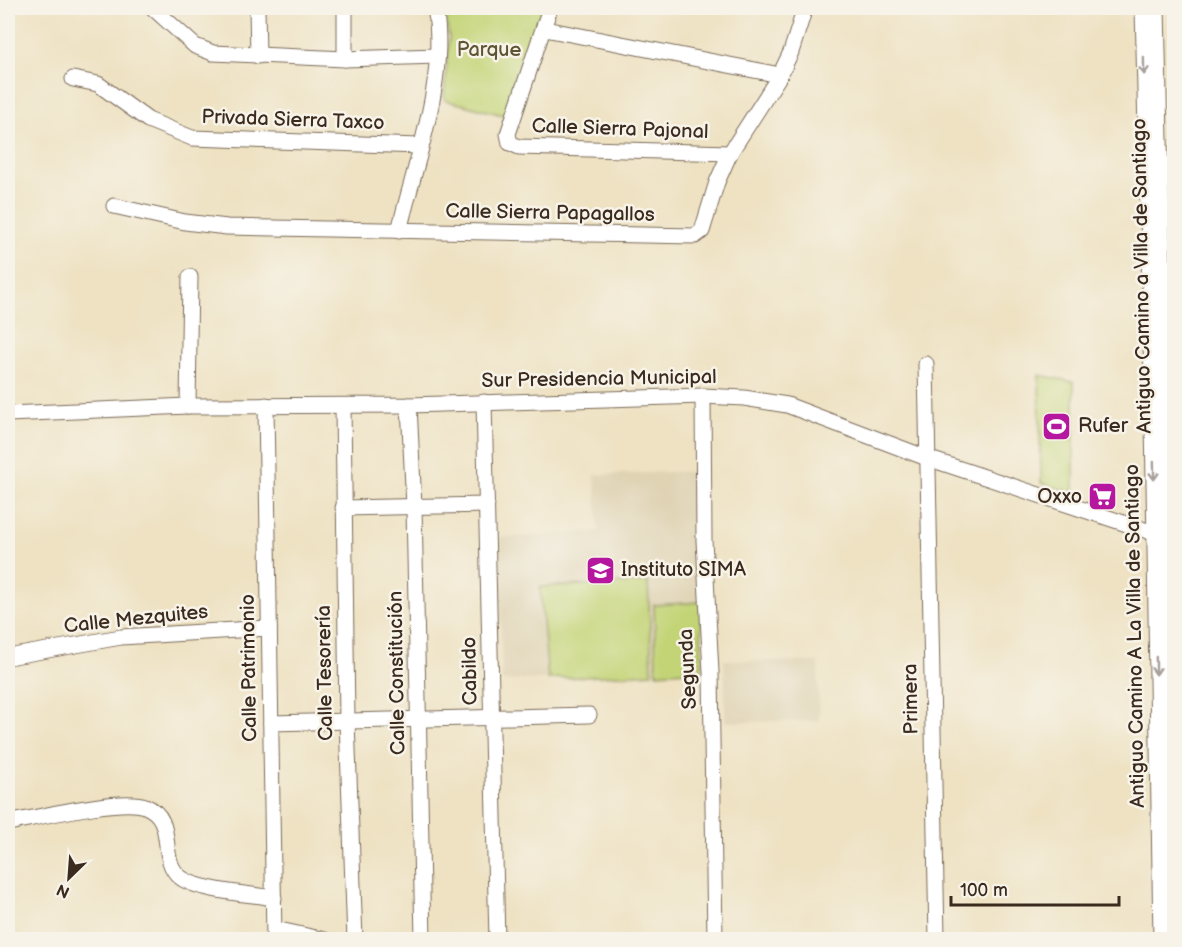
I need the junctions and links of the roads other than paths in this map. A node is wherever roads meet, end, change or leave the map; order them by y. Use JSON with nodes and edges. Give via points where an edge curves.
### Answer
{"nodes":[{"id":1,"x":153,"y":8,"type":"edge"},
{"id":2,"x":257,"y":8,"type":"edge"},
{"id":3,"x":345,"y":8,"type":"edge"},
{"id":4,"x":435,"y":8,"type":"edge"},
{"id":5,"x":550,"y":8,"type":"edge"},
{"id":6,"x":805,"y":8,"type":"edge"},
{"id":7,"x":1143,"y":8,"type":"edge"},
{"id":8,"x":1157,"y":8,"type":"edge"},
{"id":9,"x":545,"y":29,"type":"junction"},
{"id":10,"x":258,"y":56,"type":"junction"},
{"id":11,"x":437,"y":56,"type":"junction"},
{"id":12,"x":345,"y":59,"type":"junction"},
{"id":13,"x":780,"y":75,"type":"junction"},
{"id":14,"x":73,"y":79,"type":"dead end"},
{"id":15,"x":419,"y":146,"type":"junction"},
{"id":16,"x":730,"y":153,"type":"junction"},
{"id":17,"x":114,"y":206,"type":"dead end"},
{"id":18,"x":399,"y":231,"type":"junction"},
{"id":19,"x":190,"y":277,"type":"dead end"},
{"id":20,"x":926,"y":364,"type":"dead end"},
{"id":21,"x":703,"y":396,"type":"junction"},
{"id":22,"x":484,"y":402,"type":"junction"},
{"id":23,"x":266,"y":405,"type":"junction"},
{"id":24,"x":410,"y":405,"type":"junction"},
{"id":25,"x":188,"y":406,"type":"junction"},
{"id":26,"x":343,"y":406,"type":"junction"},
{"id":27,"x":8,"y":414,"type":"edge"},
{"id":28,"x":927,"y":458,"type":"junction"},
{"id":29,"x":487,"y":505,"type":"junction"},
{"id":30,"x":414,"y":507,"type":"junction"},
{"id":31,"x":343,"y":508,"type":"junction"},
{"id":32,"x":1154,"y":532,"type":"junction"},
{"id":33,"x":1169,"y":538,"type":"junction"},
{"id":34,"x":269,"y":628,"type":"junction"},
{"id":35,"x":8,"y":657,"type":"edge"},
{"id":36,"x":589,"y":715,"type":"dead end"},
{"id":37,"x":492,"y":717,"type":"junction"},
{"id":38,"x":419,"y":720,"type":"junction"},
{"id":39,"x":347,"y":721,"type":"junction"},
{"id":40,"x":271,"y":723,"type":"junction"},
{"id":41,"x":8,"y":823,"type":"edge"},
{"id":42,"x":274,"y":898,"type":"junction"},
{"id":43,"x":1166,"y":904,"type":"junction"},
{"id":44,"x":275,"y":934,"type":"edge"},
{"id":45,"x":325,"y":939,"type":"edge"},
{"id":46,"x":355,"y":939,"type":"edge"},
{"id":47,"x":423,"y":939,"type":"edge"},
{"id":48,"x":497,"y":939,"type":"edge"},
{"id":49,"x":716,"y":939,"type":"edge"},
{"id":50,"x":937,"y":939,"type":"edge"},
{"id":51,"x":1161,"y":939,"type":"edge"},
{"id":52,"x":1172,"y":939,"type":"edge"}],
"edges":[{"from":1,"to":10,"type":"street","via":[[195,46],[213,53]]},
{"from":2,"to":10,"type":"street"},
{"from":3,"to":12,"type":"street"},
{"from":4,"to":11,"type":"street"},
{"from":5,"to":9,"type":"street"},
{"from":6,"to":13,"type":"street"},
{"from":7,"to":32,"type":"street","name":"Antiguo Camino A La Villa de Santiago","one_way":true},
{"from":8,"to":33,"type":"street","name":"Antiguo Camino a Villa de Santiago"},
{"from":9,"to":13,"type":"street"},
{"from":9,"to":16,"type":"street","name":"Calle Sierra Pajonal","via":[[508,134],[510,143],[519,147]]},
{"from":10,"to":12,"type":"street"},
{"from":11,"to":12,"type":"street"},
{"from":11,"to":15,"type":"street"},
{"from":13,"to":16,"type":"street"},
{"from":14,"to":15,"type":"street","name":"Privada Sierra Taxco","via":[[98,84],[148,120],[192,138]]},
{"from":15,"to":18,"type":"street"},
{"from":16,"to":18,"type":"street","name":"Calle Sierra Papagallos","via":[[700,234]]},
{"from":17,"to":18,"type":"street","name":"Calle Sierra Papagallos","via":[[208,225]]},
{"from":19,"to":25,"type":"street"},
{"from":20,"to":28,"type":"street","name":"Primera"},
{"from":21,"to":22,"type":"street","name":"Sur Presidencia Municipal"},
{"from":21,"to":28,"type":"street","name":"Sur Presidencia Municipal","via":[[787,405]]},
{"from":21,"to":49,"type":"street","name":"Segunda"},
{"from":22,"to":24,"type":"street","name":"Sur Presidencia Municipal"},
{"from":22,"to":29,"type":"street","name":"Cabildo"},
{"from":23,"to":25,"type":"street","name":"Sur Presidencia Municipal"},
{"from":23,"to":26,"type":"street","name":"Sur Presidencia Municipal"},
{"from":23,"to":34,"type":"street","name":"Calle Patrimonio"},
{"from":24,"to":26,"type":"street","name":"Sur Presidencia Municipal"},
{"from":24,"to":30,"type":"street","name":"Calle Constitución"},
{"from":25,"to":27,"type":"street","name":"Sur Presidencia Municipal"},
{"from":26,"to":31,"type":"street","name":"Calle Tesorería"},
{"from":28,"to":32,"type":"street","name":"Sur Presidencia Municipal"},
{"from":28,"to":50,"type":"street","name":"Primera"},
{"from":29,"to":30,"type":"street"},
{"from":29,"to":37,"type":"street","name":"Cabildo"},
{"from":30,"to":31,"type":"street"},
{"from":30,"to":38,"type":"street","name":"Calle Constitución"},
{"from":31,"to":39,"type":"street","name":"Calle Tesorería"},
{"from":32,"to":33,"type":"street","name":"Sur Presidencia Municipal"},
{"from":32,"to":43,"type":"street","name":"Antiguo Camino A La Villa de Santiago","one_way":true},
{"from":33,"to":43,"type":"street","name":"Antiguo Camino a Villa de Santiago"},
{"from":34,"to":35,"type":"street","name":"Calle Mezquites","via":[[121,637]]},
{"from":34,"to":40,"type":"street","name":"Calle Patrimonio"},
{"from":36,"to":37,"type":"street"},
{"from":37,"to":38,"type":"street"},
{"from":37,"to":48,"type":"street","name":"Cabildo"},
{"from":38,"to":39,"type":"street"},
{"from":38,"to":47,"type":"street","name":"Calle Constitución"},
{"from":39,"to":40,"type":"street"},
{"from":39,"to":46,"type":"street","name":"Calle Tesorería"},
{"from":40,"to":42,"type":"street","name":"Calle Patrimonio"},
{"from":41,"to":42,"type":"street","via":[[123,804],[146,807],[163,822],[173,869],[180,877],[195,884]]},
{"from":42,"to":44,"type":"street","name":"Calle Patrimonio"},
{"from":43,"to":51,"type":"street","name":"Antiguo Camino A La Villa de Santiago"},
{"from":43,"to":52,"type":"street","name":"Antiguo Camino a Villa de Santiago"},
{"from":44,"to":45,"type":"street"}]}
